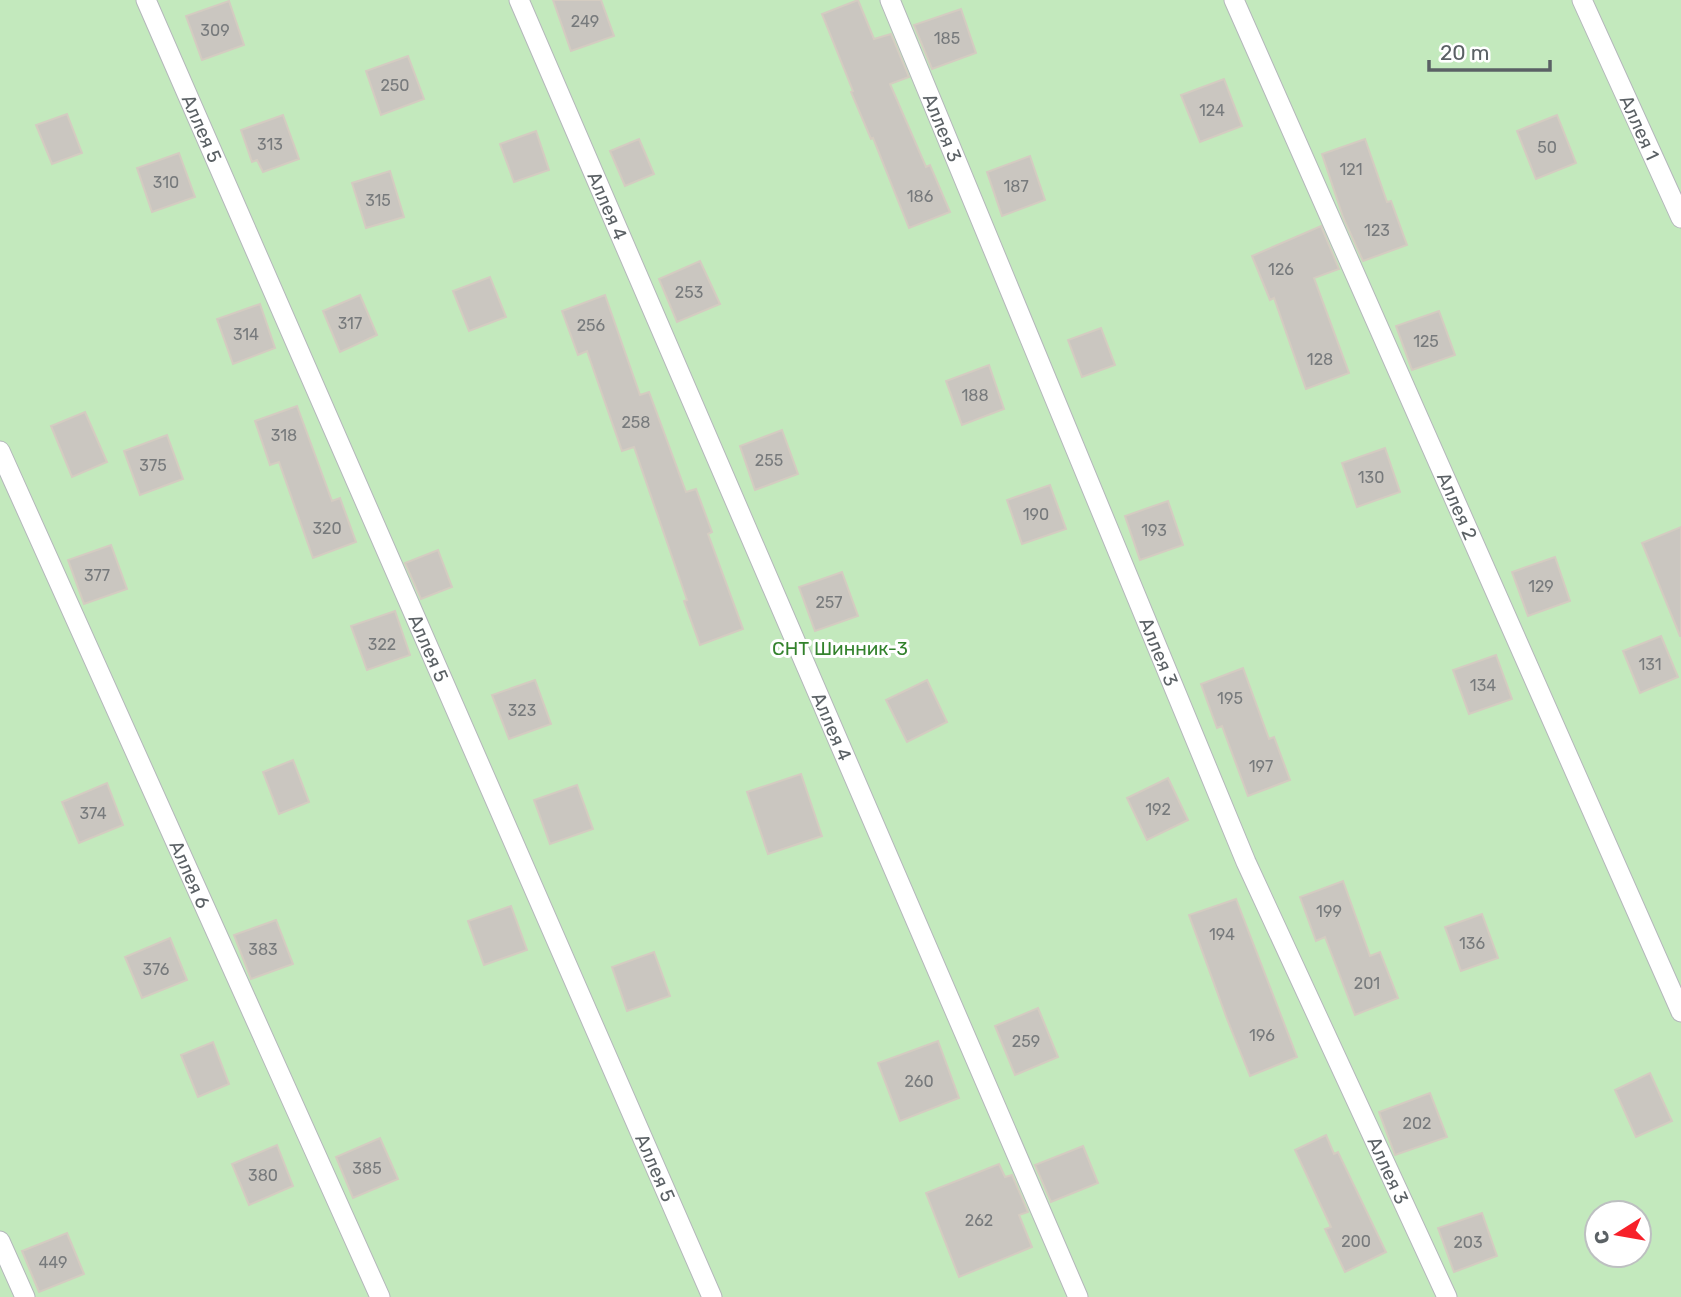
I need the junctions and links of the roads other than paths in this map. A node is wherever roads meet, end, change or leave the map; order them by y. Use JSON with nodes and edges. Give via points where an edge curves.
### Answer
{"nodes":[{"id":1,"x":146,"y":0,"type":"edge"},
{"id":2,"x":519,"y":0,"type":"edge"},
{"id":3,"x":890,"y":0,"type":"edge"},
{"id":4,"x":1234,"y":0,"type":"edge"},
{"id":5,"x":1582,"y":0,"type":"edge"},
{"id":6,"x":1681,"y":218,"type":"edge"},
{"id":7,"x":0,"y":451,"type":"edge"},
{"id":8,"x":1681,"y":1012,"type":"edge"},
{"id":9,"x":0,"y":1241,"type":"edge"},
{"id":10,"x":25,"y":1297,"type":"edge"},
{"id":11,"x":380,"y":1297,"type":"edge"},
{"id":12,"x":712,"y":1297,"type":"edge"},
{"id":13,"x":1078,"y":1297,"type":"edge"},
{"id":14,"x":1447,"y":1297,"type":"edge"}],
"edges":[{"from":1,"to":12,"type":"lane","name":"Аллея 5"},
{"from":2,"to":13,"type":"lane","name":"Аллея 4"},
{"from":3,"to":14,"type":"lane","name":"Аллея 3","via":[[1246,862]]},
{"from":4,"to":8,"type":"lane","name":"Аллея 2"},
{"from":5,"to":6,"type":"lane","name":"Аллея 1"},
{"from":7,"to":11,"type":"lane","name":"Аллея 6"},
{"from":9,"to":10,"type":"lane"}]}
